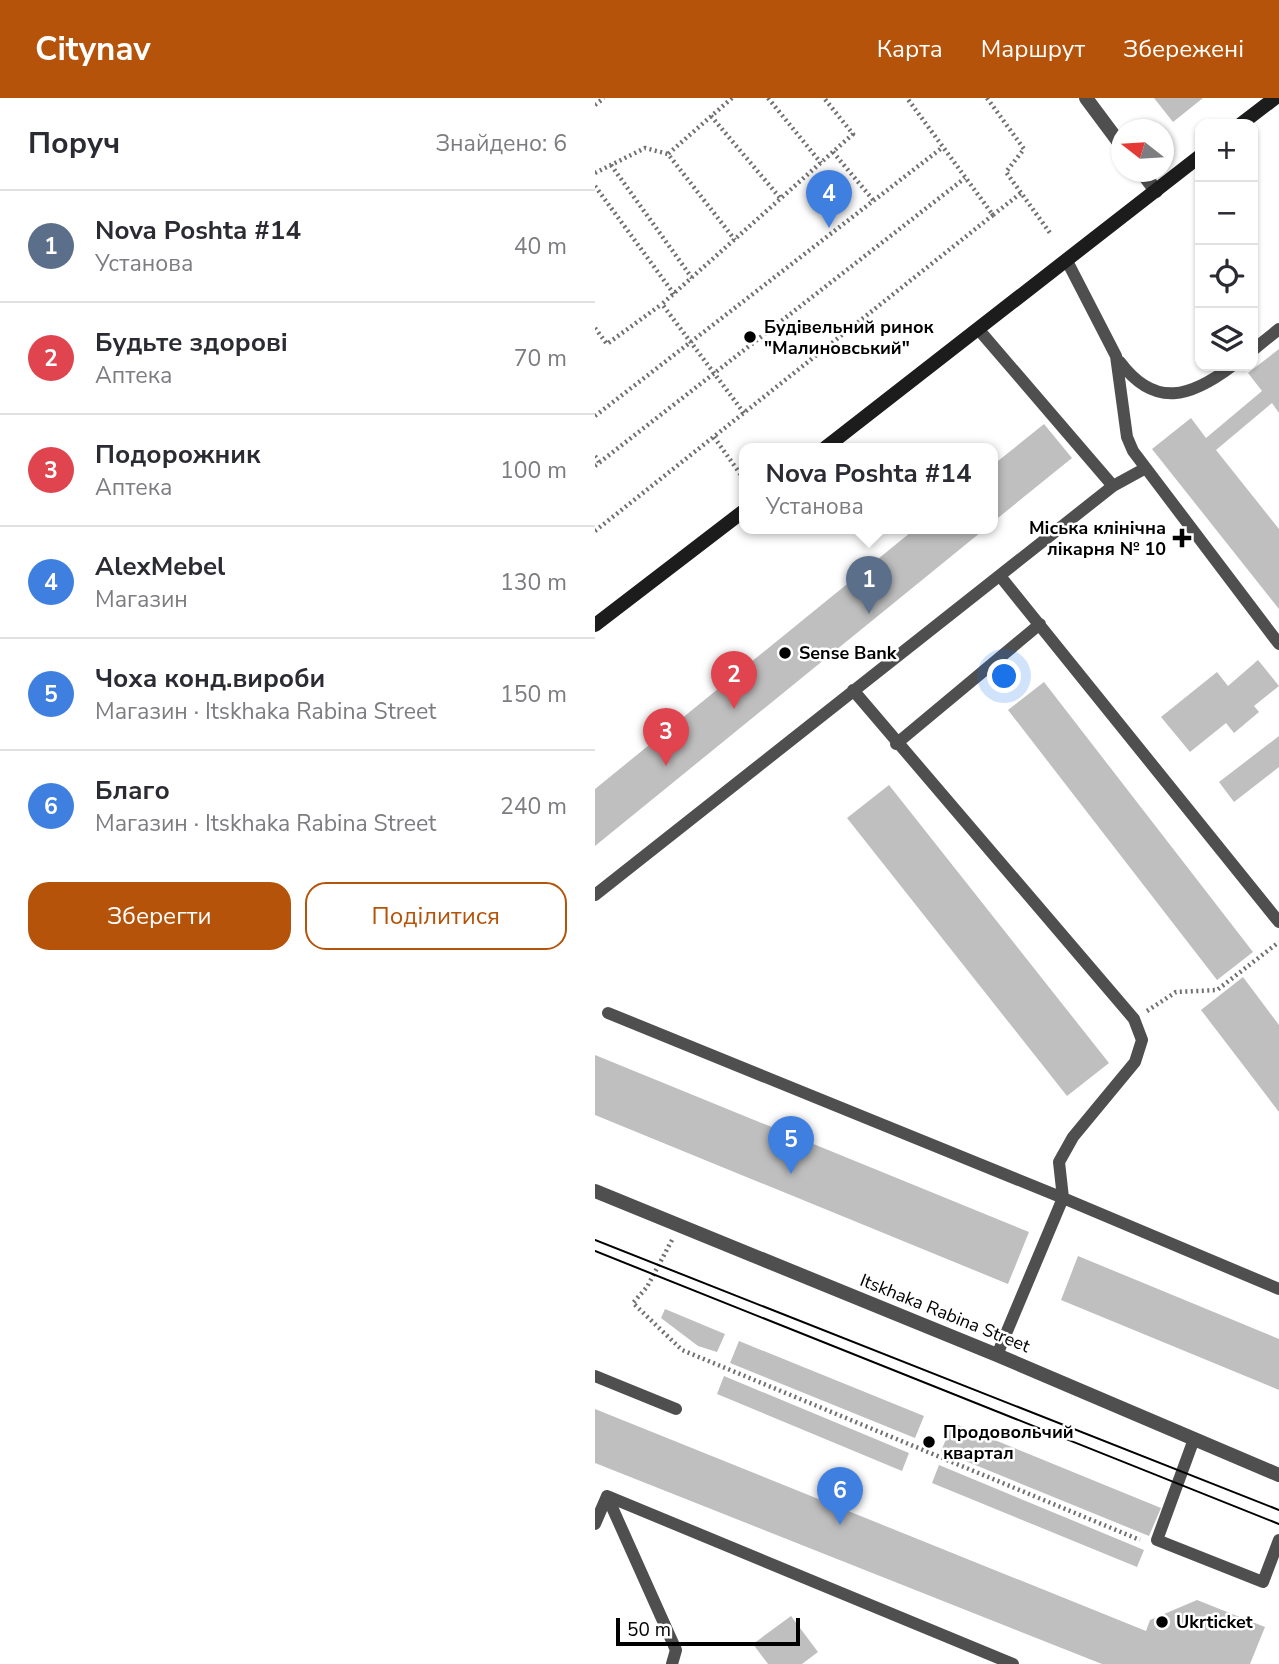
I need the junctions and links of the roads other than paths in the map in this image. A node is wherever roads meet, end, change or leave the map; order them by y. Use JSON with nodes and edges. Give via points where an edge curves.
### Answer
{"nodes":[{"id":1,"x":1086,"y":98,"type":"edge"},
{"id":2,"x":1275,"y":98,"type":"edge"},
{"id":3,"x":1248,"y":119,"type":"edge"},
{"id":4,"x":1111,"y":131,"type":"edge"},
{"id":5,"x":1195,"y":160,"type":"edge"},
{"id":6,"x":1149,"y":182,"type":"edge"},
{"id":7,"x":1156,"y":191,"type":"junction"},
{"id":8,"x":1067,"y":261,"type":"junction"},
{"id":9,"x":1279,"y":329,"type":"edge"},
{"id":10,"x":979,"y":330,"type":"junction"},
{"id":11,"x":1258,"y":346,"type":"edge"},
{"id":12,"x":1116,"y":356,"type":"junction"},
{"id":13,"x":1225,"y":371,"type":"edge"},
{"id":14,"x":832,"y":443,"type":"edge"},
{"id":15,"x":1145,"y":468,"type":"junction"},
{"id":16,"x":1113,"y":485,"type":"junction"},
{"id":17,"x":739,"y":515,"type":"edge"},
{"id":18,"x":1000,"y":576,"type":"junction"},
{"id":19,"x":1040,"y":624,"type":"junction"},
{"id":20,"x":595,"y":625,"type":"edge"},
{"id":21,"x":1277,"y":638,"type":"edge"},
{"id":22,"x":853,"y":690,"type":"junction"},
{"id":23,"x":896,"y":744,"type":"junction"},
{"id":24,"x":595,"y":895,"type":"edge"},
{"id":25,"x":1279,"y":922,"type":"edge"},
{"id":26,"x":608,"y":1013,"type":"dead end"},
{"id":27,"x":595,"y":1191,"type":"edge"},
{"id":28,"x":1063,"y":1198,"type":"junction"},
{"id":29,"x":1279,"y":1289,"type":"edge"},
{"id":30,"x":997,"y":1355,"type":"junction"},
{"id":31,"x":595,"y":1376,"type":"edge"},
{"id":32,"x":676,"y":1409,"type":"dead end"},
{"id":33,"x":1194,"y":1439,"type":"junction"},
{"id":34,"x":1279,"y":1475,"type":"edge"},
{"id":35,"x":607,"y":1496,"type":"junction"},
{"id":36,"x":595,"y":1524,"type":"edge"},
{"id":37,"x":1279,"y":1541,"type":"edge"},
{"id":38,"x":672,"y":1664,"type":"edge"},
{"id":39,"x":1013,"y":1664,"type":"edge"}],
"edges":[{"from":1,"to":4,"type":"street"},
{"from":2,"to":3,"type":"main road"},
{"from":5,"to":7,"type":"main road"},
{"from":6,"to":7,"type":"street"},
{"from":7,"to":8,"type":"main road"},
{"from":8,"to":10,"type":"main road"},
{"from":8,"to":12,"type":"lane"},
{"from":9,"to":11,"type":"lane"},
{"from":10,"to":14,"type":"main road"},
{"from":10,"to":16,"type":"lane"},
{"from":12,"to":13,"type":"lane","via":[[1139,383],[1168,393],[1191,392]]},
{"from":12,"to":15,"type":"lane","via":[[1127,437]]},
{"from":15,"to":16,"type":"lane"},
{"from":15,"to":21,"type":"lane"},
{"from":16,"to":18,"type":"lane"},
{"from":17,"to":20,"type":"main road"},
{"from":18,"to":19,"type":"lane"},
{"from":18,"to":22,"type":"lane"},
{"from":19,"to":23,"type":"lane"},
{"from":19,"to":25,"type":"lane"},
{"from":22,"to":23,"type":"lane"},
{"from":22,"to":24,"type":"lane"},
{"from":23,"to":28,"type":"lane","via":[[1134,1019],[1142,1040],[1135,1062],[1073,1137],[1059,1162]]},
{"from":26,"to":28,"type":"lane"},
{"from":27,"to":30,"type":"street","name":"Itskhaka Rabina Street"},
{"from":28,"to":29,"type":"lane"},
{"from":28,"to":30,"type":"lane"},
{"from":30,"to":33,"type":"street","name":"Itskhaka Rabina Street"},
{"from":31,"to":32,"type":"lane"},
{"from":33,"to":34,"type":"street","name":"Itskhaka Rabina Street"},
{"from":33,"to":37,"type":"lane","via":[[1157,1539],[1263,1582]]},
{"from":35,"to":36,"type":"lane"},
{"from":35,"to":38,"type":"lane","via":[[676,1650]]},
{"from":35,"to":39,"type":"lane"}]}
